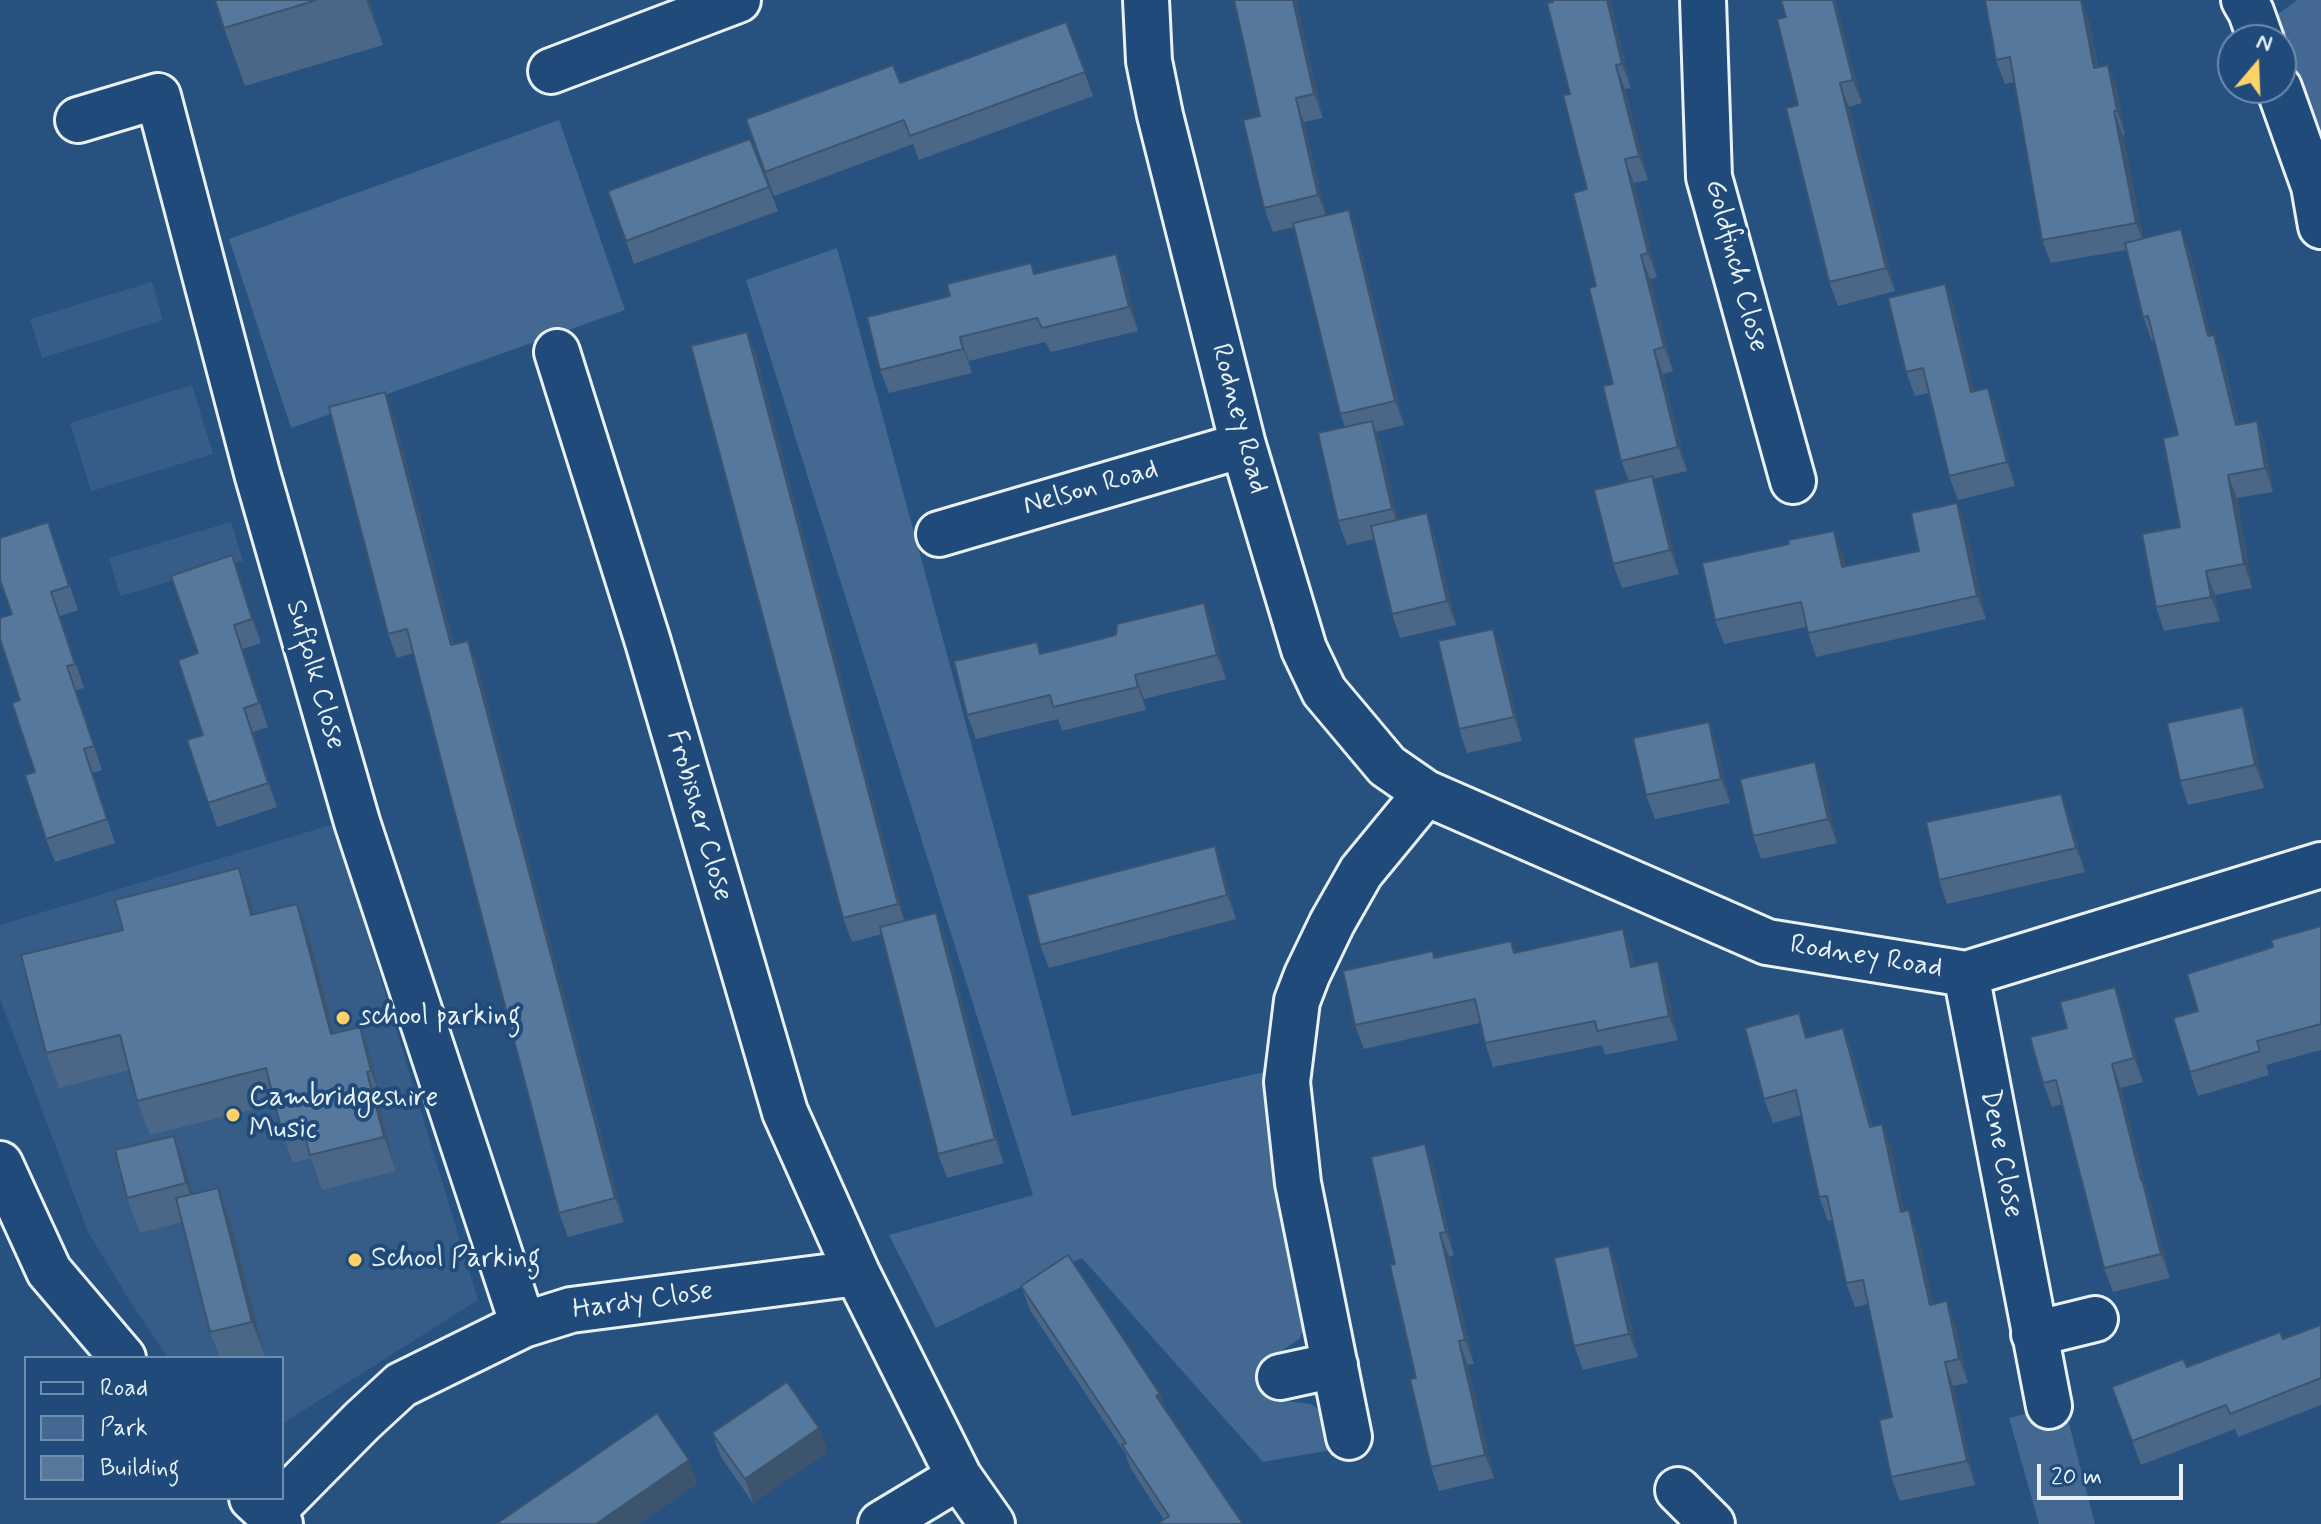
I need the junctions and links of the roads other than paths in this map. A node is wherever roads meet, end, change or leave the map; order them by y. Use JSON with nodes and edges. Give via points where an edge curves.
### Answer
{"nodes":[{"id":1,"x":738,"y":0,"type":"edge"},
{"id":2,"x":1146,"y":0,"type":"edge"},
{"id":3,"x":1703,"y":0,"type":"edge"},
{"id":4,"x":551,"y":71,"type":"dead end"},
{"id":5,"x":2285,"y":104,"type":"edge"},
{"id":6,"x":78,"y":120,"type":"dead end"},
{"id":7,"x":2321,"y":226,"type":"edge"},
{"id":8,"x":557,"y":352,"type":"dead end"},
{"id":9,"x":1243,"y":445,"type":"junction"},
{"id":10,"x":1793,"y":481,"type":"dead end"},
{"id":11,"x":939,"y":534,"type":"dead end"},
{"id":12,"x":1426,"y":793,"type":"junction"},
{"id":13,"x":2321,"y":865,"type":"edge"},
{"id":14,"x":1966,"y":974,"type":"junction"},
{"id":15,"x":0,"y":1164,"type":"edge"},
{"id":16,"x":857,"y":1273,"type":"junction"},
{"id":17,"x":2095,"y":1319,"type":"dead end"},
{"id":18,"x":523,"y":1325,"type":"junction"},
{"id":19,"x":2034,"y":1334,"type":"junction"},
{"id":20,"x":121,"y":1356,"type":"edge"},
{"id":21,"x":1335,"y":1365,"type":"junction"},
{"id":22,"x":1280,"y":1377,"type":"dead end"},
{"id":23,"x":2049,"y":1406,"type":"dead end"},
{"id":24,"x":1349,"y":1437,"type":"dead end"},
{"id":25,"x":959,"y":1477,"type":"junction"},
{"id":26,"x":1678,"y":1490,"type":"dead end"},
{"id":27,"x":284,"y":1496,"type":"edge"},
{"id":28,"x":881,"y":1524,"type":"edge"},
{"id":29,"x":992,"y":1524,"type":"edge"},
{"id":30,"x":1712,"y":1524,"type":"edge"}],
"edges":[{"from":1,"to":4,"type":"street"},
{"from":2,"to":9,"type":"street","name":"Rodney Road","via":[[1149,61],[1160,115]]},
{"from":3,"to":10,"type":"street","name":"Goldfinch Close","via":[[1709,177]]},
{"from":5,"to":7,"type":"street","via":[[2314,186]]},
{"from":6,"to":18,"type":"street","name":"Suffolk Close","via":[[158,96],[257,473],[357,822]]},
{"from":8,"to":16,"type":"street","name":"Frobisher Close","via":[[785,1112]]},
{"from":9,"to":11,"type":"street","name":"Nelson Road"},
{"from":9,"to":12,"type":"street","name":"Rodney Road","via":[[1304,649],[1324,691],[1387,766]]},
{"from":12,"to":14,"type":"street","name":"Rodney Road","via":[[1767,942]]},
{"from":12,"to":21,"type":"street","via":[[1361,872],[1297,1001],[1287,1082],[1298,1183]]},
{"from":13,"to":14,"type":"street","name":"Rodney Road"},
{"from":14,"to":19,"type":"street","name":"Dene Close"},
{"from":15,"to":20,"type":"street","via":[[49,1271]]},
{"from":16,"to":18,"type":"street","name":"Hardy Close","via":[[571,1310]]},
{"from":16,"to":25,"type":"street"},
{"from":17,"to":19,"type":"street"},
{"from":18,"to":27,"type":"street","name":"Hardy Close","via":[[401,1385]]},
{"from":19,"to":23,"type":"street","name":"Dene Close"},
{"from":21,"to":22,"type":"street"},
{"from":21,"to":24,"type":"street"},
{"from":25,"to":28,"type":"street"},
{"from":25,"to":29,"type":"street"},
{"from":26,"to":30,"type":"street"}]}
